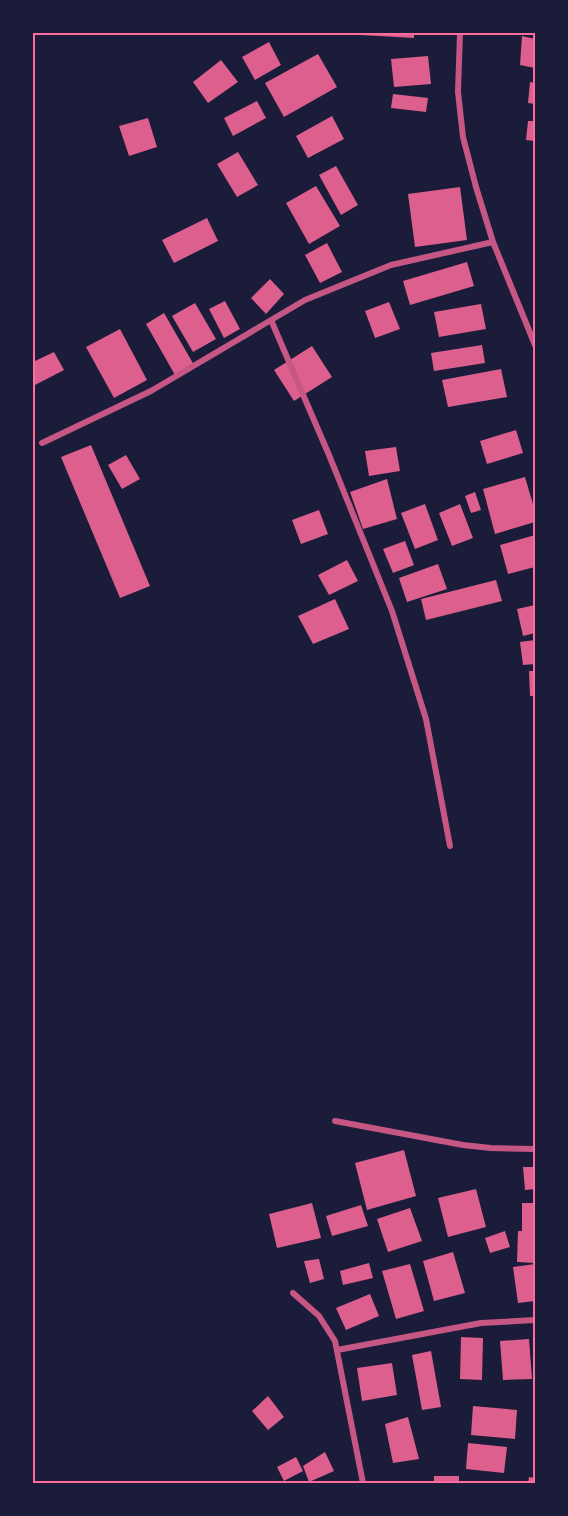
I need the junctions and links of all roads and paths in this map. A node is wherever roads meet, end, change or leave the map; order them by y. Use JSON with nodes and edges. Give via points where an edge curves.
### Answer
{"nodes":[{"id":1,"x":460,"y":33,"type":"edge"},
{"id":2,"x":493,"y":242,"type":"junction"},
{"id":3,"x":271,"y":320,"type":"junction"},
{"id":4,"x":535,"y":345,"type":"edge"},
{"id":5,"x":42,"y":443,"type":"dead end"},
{"id":6,"x":450,"y":846,"type":"dead end"},
{"id":7,"x":335,"y":1121,"type":"dead end"},
{"id":8,"x":535,"y":1149,"type":"edge"},
{"id":9,"x":293,"y":1293,"type":"dead end"},
{"id":10,"x":535,"y":1320,"type":"edge"},
{"id":11,"x":337,"y":1350,"type":"junction"},
{"id":12,"x":363,"y":1483,"type":"edge"}],
"edges":[{"from":1,"to":2,"type":"street","via":[[458,92],[463,137]]},
{"from":2,"to":3,"type":"street","via":[[391,265],[305,300]]},
{"from":2,"to":4,"type":"street"},
{"from":3,"to":5,"type":"street","via":[[151,391]]},
{"from":3,"to":6,"type":"street","via":[[392,611],[426,718]]},
{"from":7,"to":8,"type":"street","via":[[491,1148]]},
{"from":9,"to":11,"type":"street","via":[[319,1316]]},
{"from":10,"to":11,"type":"street","via":[[481,1323]]},
{"from":11,"to":12,"type":"street"}]}
